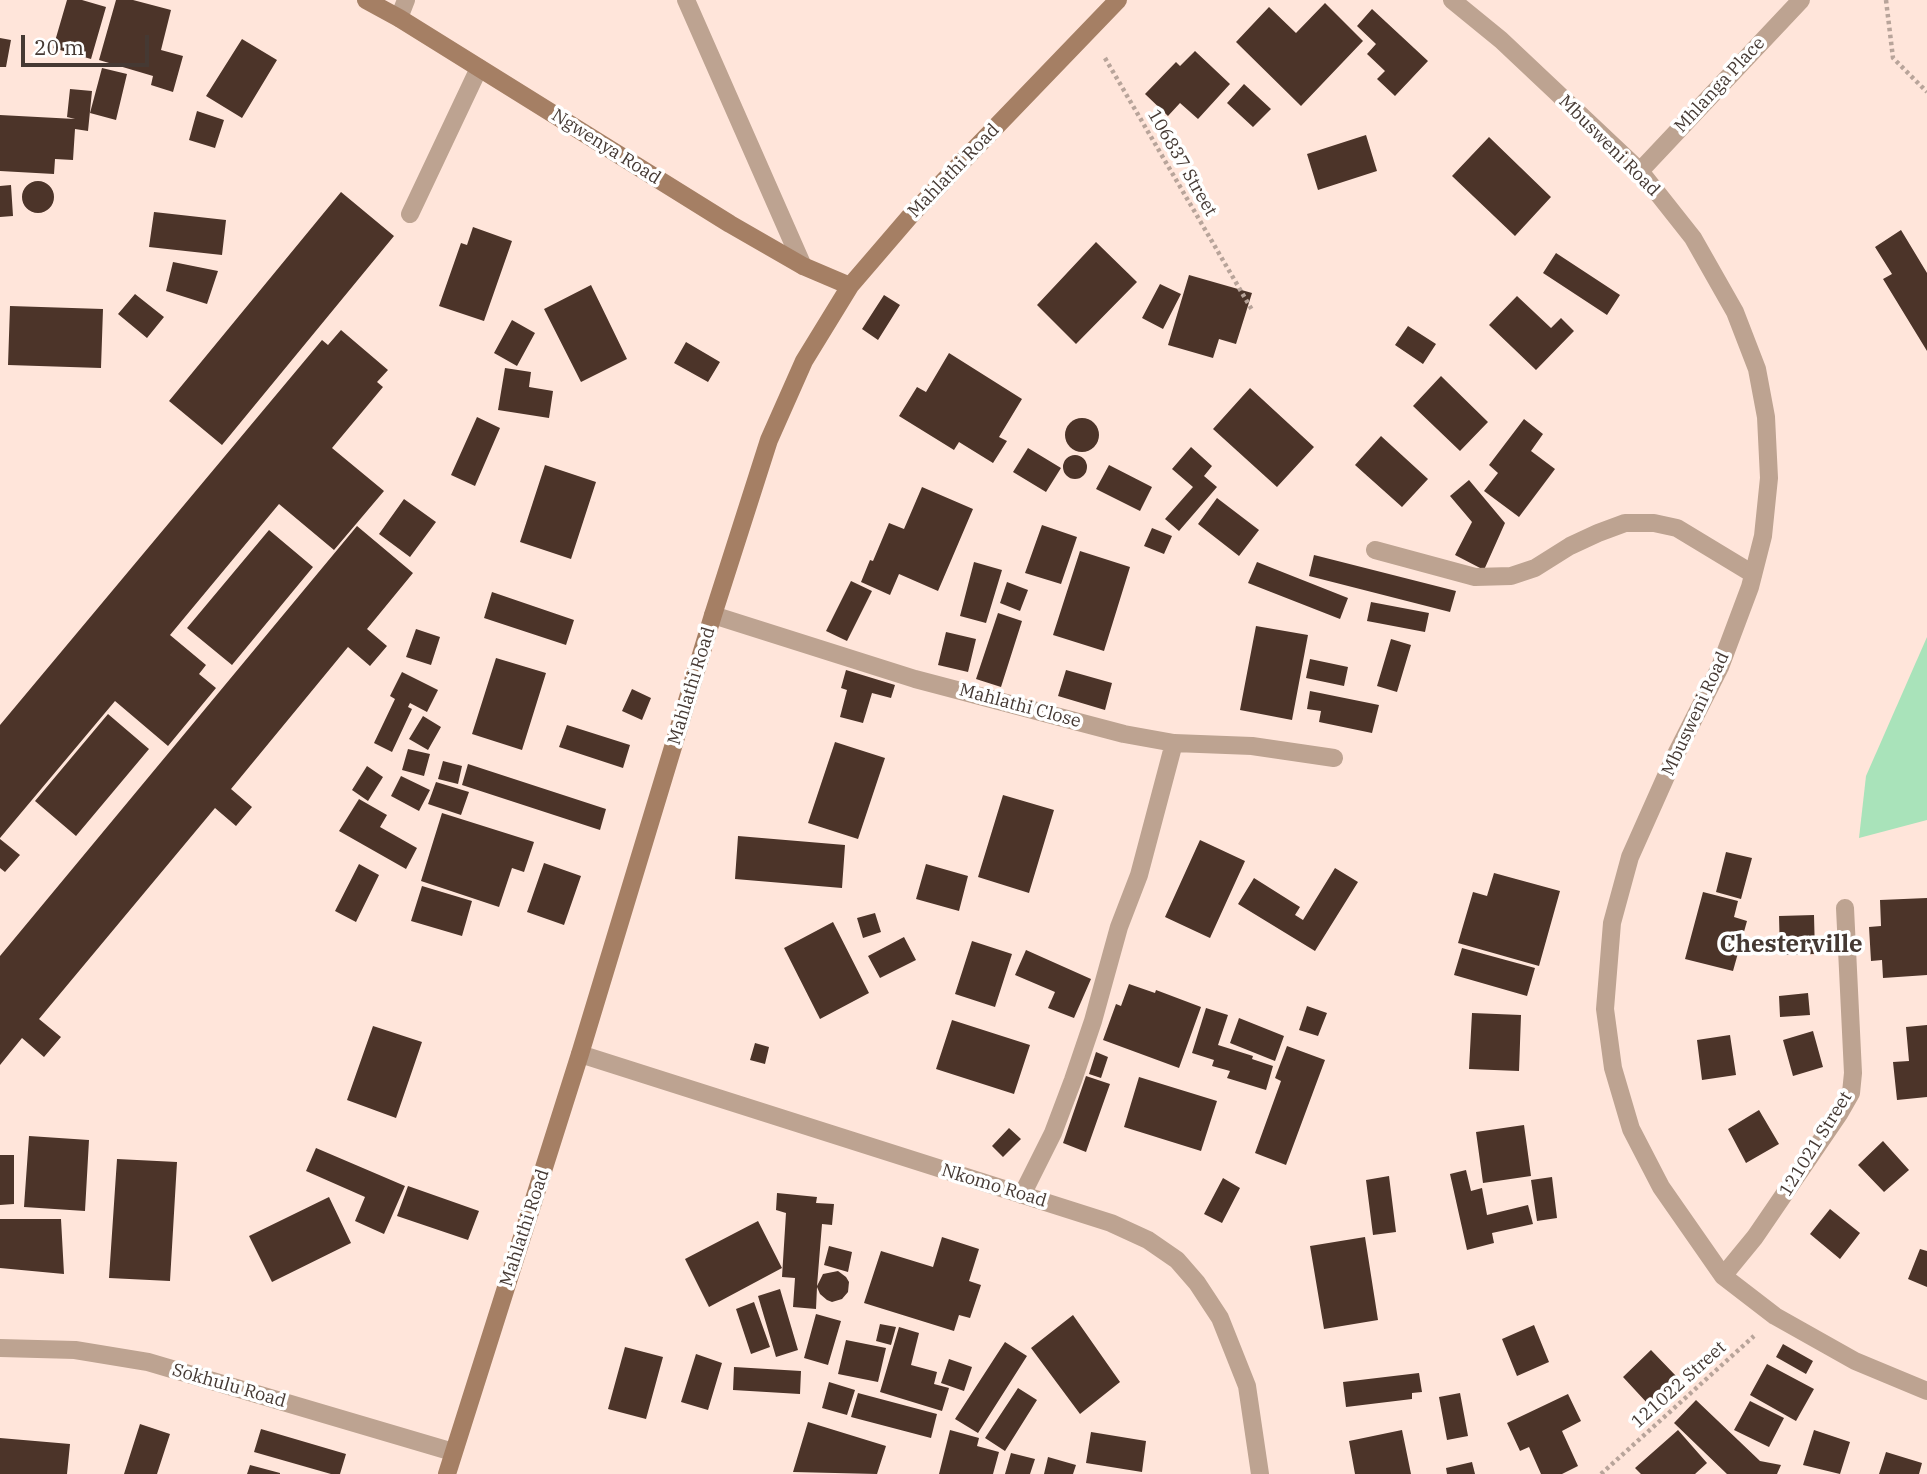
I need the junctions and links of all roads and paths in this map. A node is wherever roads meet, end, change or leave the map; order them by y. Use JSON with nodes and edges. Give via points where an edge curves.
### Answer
{"nodes":[{"id":1,"x":366,"y":0,"type":"edge"},
{"id":2,"x":406,"y":0,"type":"edge"},
{"id":3,"x":686,"y":0,"type":"edge"},
{"id":4,"x":1118,"y":0,"type":"edge"},
{"id":5,"x":1452,"y":0,"type":"edge"},
{"id":6,"x":1801,"y":0,"type":"edge"},
{"id":7,"x":1886,"y":0,"type":"edge"},
{"id":8,"x":399,"y":18,"type":"junction"},
{"id":9,"x":1088,"y":30,"type":"junction"},
{"id":10,"x":479,"y":68,"type":"junction"},
{"id":11,"x":1927,"y":92,"type":"edge"},
{"id":12,"x":1640,"y":171,"type":"junction"},
{"id":13,"x":410,"y":214,"type":"dead end"},
{"id":14,"x":803,"y":266,"type":"junction"},
{"id":15,"x":850,"y":286,"type":"junction"},
{"id":16,"x":1252,"y":310,"type":"dead end"},
{"id":17,"x":1375,"y":550,"type":"dead end"},
{"id":18,"x":1754,"y":573,"type":"junction"},
{"id":19,"x":713,"y":615,"type":"junction"},
{"id":20,"x":1174,"y":743,"type":"junction"},
{"id":21,"x":1334,"y":758,"type":"dead end"},
{"id":22,"x":1845,"y":908,"type":"dead end"},
{"id":23,"x":580,"y":1054,"type":"junction"},
{"id":24,"x":1022,"y":1195,"type":"junction"},
{"id":25,"x":1723,"y":1276,"type":"junction"},
{"id":26,"x":1776,"y":1316,"type":"junction"},
{"id":27,"x":0,"y":1348,"type":"edge"},
{"id":28,"x":1927,"y":1391,"type":"edge"},
{"id":29,"x":453,"y":1452,"type":"junction"},
{"id":30,"x":447,"y":1474,"type":"edge"},
{"id":31,"x":1260,"y":1474,"type":"edge"},
{"id":32,"x":1601,"y":1474,"type":"edge"}],
"edges":[{"from":1,"to":8,"type":"street","name":"Ngwenya Road"},
{"from":2,"to":8,"type":"street"},
{"from":3,"to":14,"type":"street"},
{"from":4,"to":9,"type":"street","name":"Mahlathi Road"},
{"from":5,"to":12,"type":"street","name":"Mbusweni Road"},
{"from":6,"to":12,"type":"street","name":"Mhlanga Place"},
{"from":7,"to":11,"type":"path","via":[[1893,58]]},
{"from":8,"to":10,"type":"street","name":"Ngwenya Road"},
{"from":9,"to":15,"type":"street","name":"Mahlathi Road","via":[[911,215]]},
{"from":9,"to":16,"type":"path","name":"106837 Street"},
{"from":10,"to":13,"type":"street"},
{"from":10,"to":14,"type":"street","name":"Ngwenya Road"},
{"from":12,"to":18,"type":"street","name":"Mbusweni Road","via":[[1693,238],[1735,312],[1757,369],[1766,416],[1769,478]]},
{"from":14,"to":15,"type":"street","name":"Ngwenya Road"},
{"from":15,"to":19,"type":"street","name":"Mahlathi Road","via":[[804,361],[769,440]]},
{"from":17,"to":18,"type":"street","via":[[1475,577],[1511,576],[1598,533],[1625,523],[1654,523],[1677,528]]},
{"from":18,"to":25,"type":"street","name":"Mbusweni Road","via":[[1720,667],[1630,857],[1612,923],[1605,1009],[1613,1068],[1631,1129],[1661,1187]]},
{"from":19,"to":20,"type":"street","name":"Mahlathi Close","via":[[915,679]]},
{"from":19,"to":23,"type":"street","name":"Mahlathi Road"},
{"from":20,"to":21,"type":"street","name":"Mahlathi Close","via":[[1252,746]]},
{"from":20,"to":24,"type":"street","via":[[1139,874],[1081,1056],[1053,1133]]},
{"from":22,"to":25,"type":"street","name":"121021 Street","via":[[1851,1093],[1755,1237]]},
{"from":23,"to":24,"type":"street","name":"Nkomo Road"},
{"from":23,"to":29,"type":"street","name":"Mahlathi Road"},
{"from":24,"to":31,"type":"street","name":"Nkomo Road","via":[[1149,1240],[1197,1283],[1220,1318],[1247,1386]]},
{"from":25,"to":26,"type":"street","name":"Mbusweni Road"},
{"from":26,"to":28,"type":"street","name":"Mbusweni Road","via":[[1855,1361]]},
{"from":26,"to":32,"type":"path","name":"121022 Street"},
{"from":27,"to":29,"type":"street","name":"Sokhulu Road","via":[[75,1350],[148,1362]]},
{"from":29,"to":30,"type":"street","name":"Mahlathi Road"}]}
